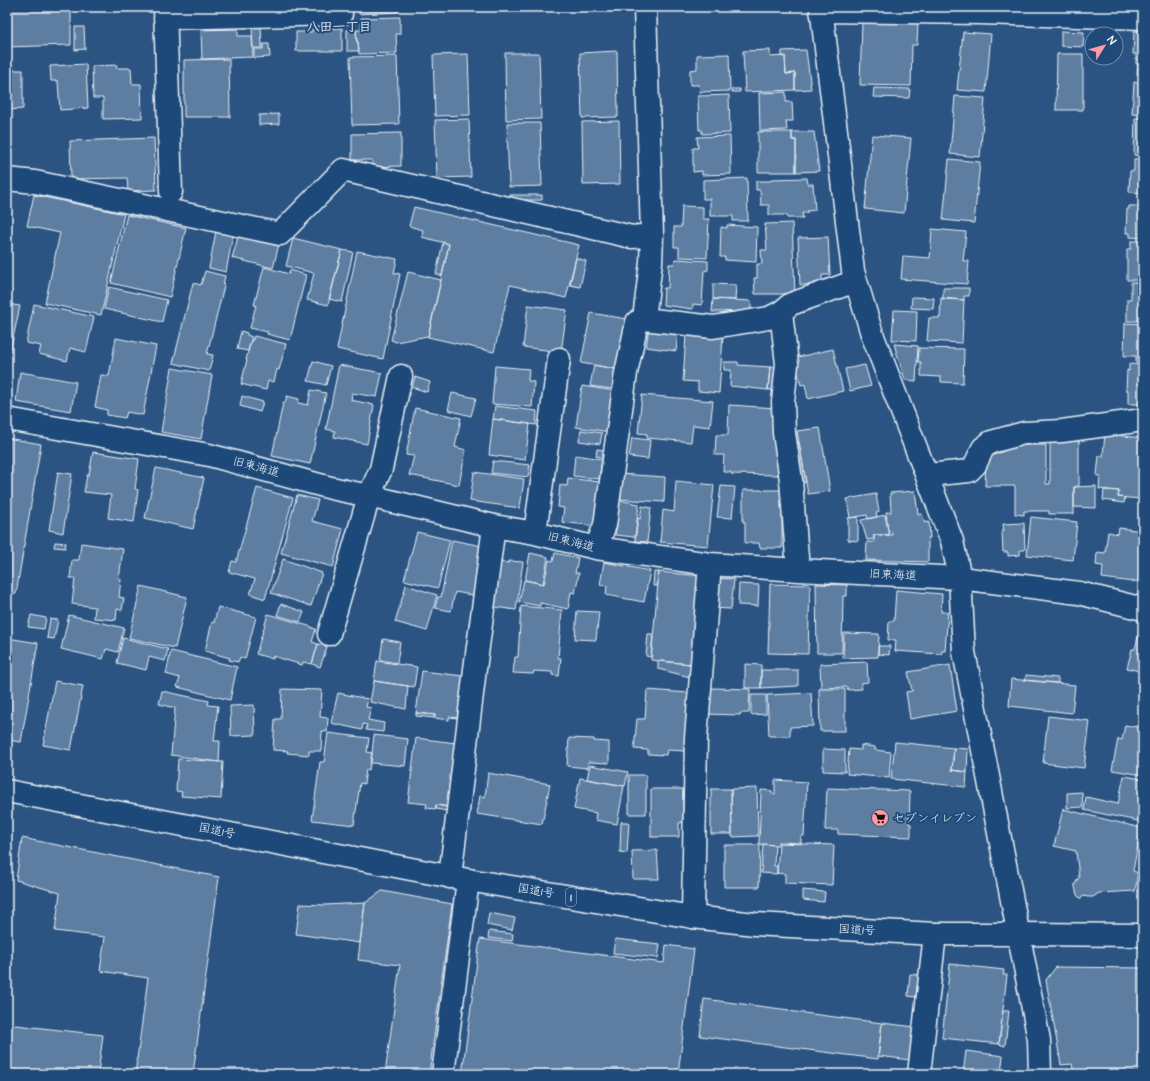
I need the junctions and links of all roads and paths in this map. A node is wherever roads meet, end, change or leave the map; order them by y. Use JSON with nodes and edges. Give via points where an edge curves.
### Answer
{"nodes":[{"id":1,"x":645,"y":7,"type":"edge"},
{"id":2,"x":821,"y":9,"type":"edge"},
{"id":3,"x":935,"y":10,"type":"edge"},
{"id":4,"x":979,"y":10,"type":"edge"},
{"id":5,"x":165,"y":12,"type":"edge"},
{"id":6,"x":341,"y":14,"type":"dead end"},
{"id":7,"x":1143,"y":18,"type":"edge"},
{"id":8,"x":7,"y":179,"type":"edge"},
{"id":9,"x":171,"y":192,"type":"dead end"},
{"id":10,"x":652,"y":235,"type":"junction"},
{"id":11,"x":856,"y":282,"type":"junction"},
{"id":12,"x":781,"y":312,"type":"junction"},
{"id":13,"x":644,"y":319,"type":"junction"},
{"id":14,"x":559,"y":360,"type":"dead end"},
{"id":15,"x":401,"y":376,"type":"dead end"},
{"id":16,"x":7,"y":419,"type":"edge"},
{"id":17,"x":1143,"y":420,"type":"edge"},
{"id":18,"x":927,"y":475,"type":"junction"},
{"id":19,"x":369,"y":496,"type":"junction"},
{"id":20,"x":494,"y":526,"type":"junction"},
{"id":21,"x":535,"y":533,"type":"junction"},
{"id":22,"x":596,"y":548,"type":"junction"},
{"id":23,"x":710,"y":564,"type":"junction"},
{"id":24,"x":798,"y":570,"type":"junction"},
{"id":25,"x":960,"y":578,"type":"junction"},
{"id":26,"x":1143,"y":609,"type":"edge"},
{"id":27,"x":329,"y":634,"type":"dead end"},
{"id":28,"x":7,"y":791,"type":"edge"},
{"id":29,"x":459,"y":878,"type":"junction"},
{"id":30,"x":693,"y":917,"type":"junction"},
{"id":31,"x":935,"y":934,"type":"junction"},
{"id":32,"x":1019,"y":934,"type":"junction"},
{"id":33,"x":1143,"y":935,"type":"edge"},
{"id":34,"x":443,"y":1074,"type":"edge"},
{"id":35,"x":919,"y":1074,"type":"edge"},
{"id":36,"x":1040,"y":1074,"type":"edge"}],
"edges":[{"from":1,"to":10,"type":"main road"},
{"from":2,"to":3,"type":"main road"},
{"from":2,"to":11,"type":"main road"},
{"from":3,"to":4,"type":"main road"},
{"from":4,"to":7,"type":"main road"},
{"from":5,"to":6,"type":"main road"},
{"from":5,"to":9,"type":"main road"},
{"from":8,"to":10,"type":"main road","via":[[35,182],[280,234],[342,170],[632,237]]},
{"from":10,"to":13,"type":"main road"},
{"from":11,"to":12,"type":"main road","via":[[791,304]]},
{"from":11,"to":18,"type":"main road","via":[[872,334]]},
{"from":12,"to":13,"type":"main road","via":[[769,318],[713,327]]},
{"from":12,"to":24,"type":"main road","via":[[786,364],[784,434],[791,480]]},
{"from":13,"to":22,"type":"main road","via":[[637,322],[626,373],[605,525]]},
{"from":14,"to":21,"type":"main road"},
{"from":15,"to":19,"type":"main road","via":[[381,469]]},
{"from":16,"to":19,"type":"main road","name":"旧東海道","via":[[210,455]]},
{"from":17,"to":18,"type":"main road","via":[[1062,431],[1024,433],[991,442],[983,448],[975,465],[969,471]]},
{"from":18,"to":25,"type":"main road","via":[[952,541]]},
{"from":19,"to":20,"type":"main road","name":"旧東海道"},
{"from":19,"to":27,"type":"main road"},
{"from":20,"to":21,"type":"main road","name":"旧東海道"},
{"from":20,"to":29,"type":"main road","via":[[475,669]]},
{"from":21,"to":22,"type":"main road","name":"旧東海道"},
{"from":22,"to":23,"type":"main road","name":"旧東海道"},
{"from":23,"to":24,"type":"main road","name":"旧東海道"},
{"from":23,"to":30,"type":"main road","via":[[696,738]]},
{"from":24,"to":25,"type":"main road","name":"旧東海道"},
{"from":25,"to":26,"type":"main road","name":"旧東海道","via":[[1079,593]]},
{"from":25,"to":32,"type":"main road","via":[[964,652]]},
{"from":28,"to":29,"type":"main road","name":"国道1号","number":"1"},
{"from":29,"to":30,"type":"main road","name":"国道1号","number":"1"},
{"from":29,"to":34,"type":"main road"},
{"from":30,"to":31,"type":"main road","name":"国道1号","number":"1","via":[[755,924]]},
{"from":31,"to":32,"type":"main road","name":"国道1号","number":"1"},
{"from":31,"to":35,"type":"main road"},
{"from":32,"to":33,"type":"main road","name":"国道1号","number":"1"},
{"from":32,"to":36,"type":"main road","via":[[1039,1040]]}]}
